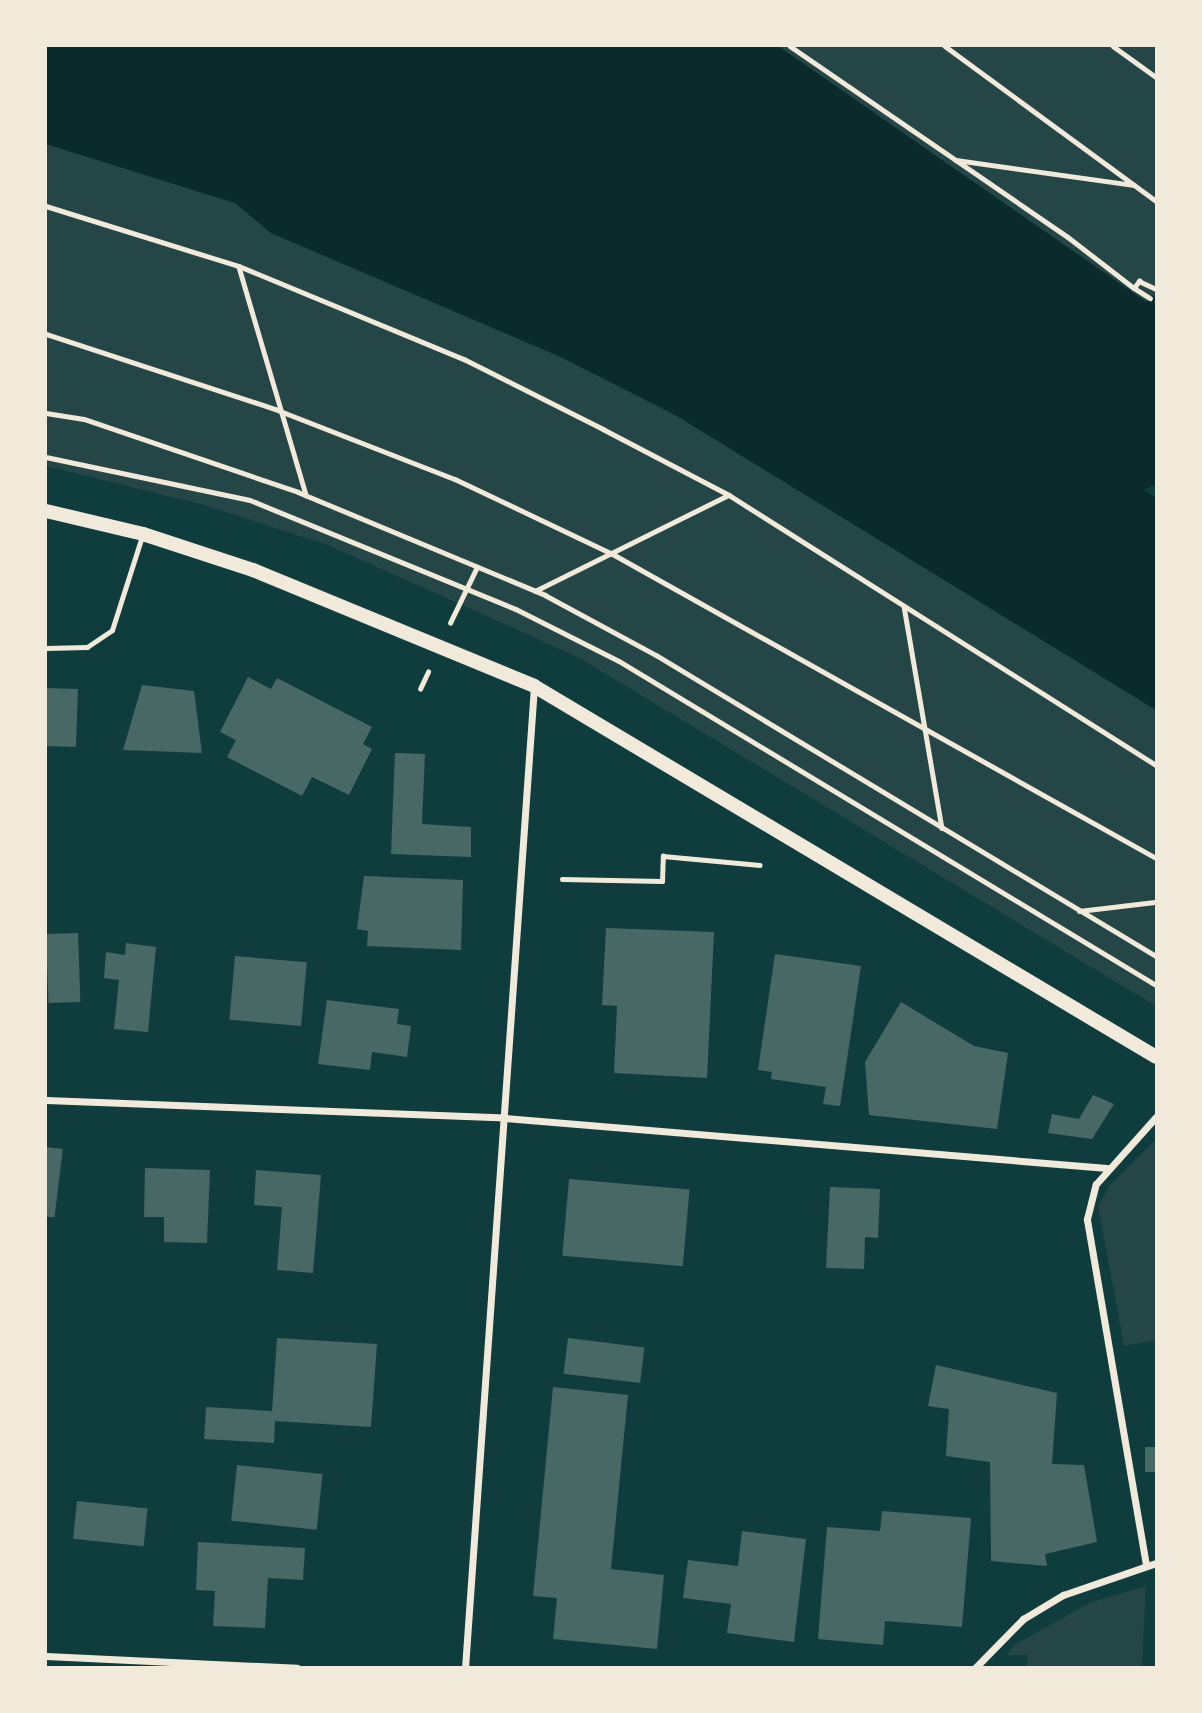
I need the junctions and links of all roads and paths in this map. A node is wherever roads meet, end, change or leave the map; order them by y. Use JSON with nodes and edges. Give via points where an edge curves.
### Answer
{"nodes":[{"id":1,"x":790,"y":46,"type":"edge"},
{"id":2,"x":945,"y":46,"type":"edge"},
{"id":3,"x":1113,"y":46,"type":"edge"},
{"id":4,"x":1157,"y":77,"type":"edge"},
{"id":5,"x":953,"y":159,"type":"junction"},
{"id":6,"x":1135,"y":185,"type":"junction"},
{"id":7,"x":1157,"y":201,"type":"edge"},
{"id":8,"x":46,"y":206,"type":"edge"},
{"id":9,"x":239,"y":266,"type":"junction"},
{"id":10,"x":1134,"y":288,"type":"junction"},
{"id":11,"x":1157,"y":289,"type":"edge"},
{"id":12,"x":1150,"y":299,"type":"dead end"},
{"id":13,"x":46,"y":334,"type":"edge"},
{"id":14,"x":282,"y":412,"type":"junction"},
{"id":15,"x":46,"y":413,"type":"edge"},
{"id":16,"x":46,"y":457,"type":"edge"},
{"id":17,"x":306,"y":495,"type":"junction"},
{"id":18,"x":729,"y":495,"type":"junction"},
{"id":19,"x":46,"y":511,"type":"edge"},
{"id":20,"x":143,"y":534,"type":"junction"},
{"id":21,"x":611,"y":553,"type":"junction"},
{"id":22,"x":535,"y":591,"type":"junction"},
{"id":23,"x":904,"y":605,"type":"junction"},
{"id":24,"x":46,"y":648,"type":"edge"},
{"id":25,"x":534,"y":686,"type":"junction"},
{"id":26,"x":924,"y":731,"type":"junction"},
{"id":27,"x":1157,"y":765,"type":"edge"},
{"id":28,"x":942,"y":828,"type":"junction"},
{"id":29,"x":1157,"y":858,"type":"edge"},
{"id":30,"x":760,"y":865,"type":"dead end"},
{"id":31,"x":562,"y":879,"type":"dead end"},
{"id":32,"x":1157,"y":902,"type":"edge"},
{"id":33,"x":1078,"y":911,"type":"junction"},
{"id":34,"x":1157,"y":956,"type":"edge"},
{"id":35,"x":1157,"y":985,"type":"edge"},
{"id":36,"x":1157,"y":1057,"type":"edge"},
{"id":37,"x":46,"y":1100,"type":"edge"},
{"id":38,"x":1157,"y":1117,"type":"edge"},
{"id":39,"x":505,"y":1118,"type":"junction"},
{"id":40,"x":1107,"y":1168,"type":"junction"},
{"id":41,"x":1157,"y":1563,"type":"edge"},
{"id":42,"x":1146,"y":1565,"type":"junction"},
{"id":43,"x":46,"y":1656,"type":"edge"},
{"id":44,"x":297,"y":1668,"type":"edge"},
{"id":45,"x":465,"y":1668,"type":"edge"},
{"id":46,"x":975,"y":1668,"type":"edge"}],
"edges":[{"from":1,"to":5,"type":"path"},
{"from":2,"to":6,"type":"path"},
{"from":3,"to":4,"type":"path"},
{"from":5,"to":6,"type":"path"},
{"from":5,"to":10,"type":"path"},
{"from":6,"to":7,"type":"path"},
{"from":8,"to":9,"type":"path"},
{"from":9,"to":14,"type":"path"},
{"from":9,"to":18,"type":"path","via":[[464,359]]},
{"from":10,"to":11,"type":"path","via":[[1139,281]]},
{"from":10,"to":12,"type":"path"},
{"from":13,"to":14,"type":"path"},
{"from":14,"to":17,"type":"path"},
{"from":14,"to":21,"type":"path","via":[[455,479]]},
{"from":15,"to":17,"type":"path","via":[[83,419]]},
{"from":16,"to":35,"type":"path","via":[[250,500],[516,609],[619,661]]},
{"from":17,"to":22,"type":"path"},
{"from":18,"to":21,"type":"path"},
{"from":18,"to":23,"type":"path"},
{"from":19,"to":20,"type":"main road"},
{"from":20,"to":24,"type":"lane","via":[[112,630],[88,647]]},
{"from":20,"to":25,"type":"main road","via":[[292,585]]},
{"from":21,"to":22,"type":"path"},
{"from":21,"to":26,"type":"path"},
{"from":22,"to":28,"type":"path","via":[[656,655]]},
{"from":23,"to":26,"type":"path"},
{"from":23,"to":27,"type":"path"},
{"from":25,"to":36,"type":"main road"},
{"from":25,"to":39,"type":"street"},
{"from":26,"to":28,"type":"path"},
{"from":26,"to":29,"type":"path"},
{"from":28,"to":33,"type":"path"},
{"from":30,"to":31,"type":"path","via":[[663,856],[662,881]]},
{"from":32,"to":33,"type":"path"},
{"from":33,"to":34,"type":"path"},
{"from":37,"to":39,"type":"street"},
{"from":38,"to":40,"type":"street"},
{"from":39,"to":40,"type":"street"},
{"from":39,"to":45,"type":"street"},
{"from":40,"to":42,"type":"street","via":[[1090,1198],[1087,1219]]},
{"from":41,"to":42,"type":"street"},
{"from":42,"to":46,"type":"street","via":[[1063,1595],[1023,1619]]},
{"from":43,"to":44,"type":"street"}]}
